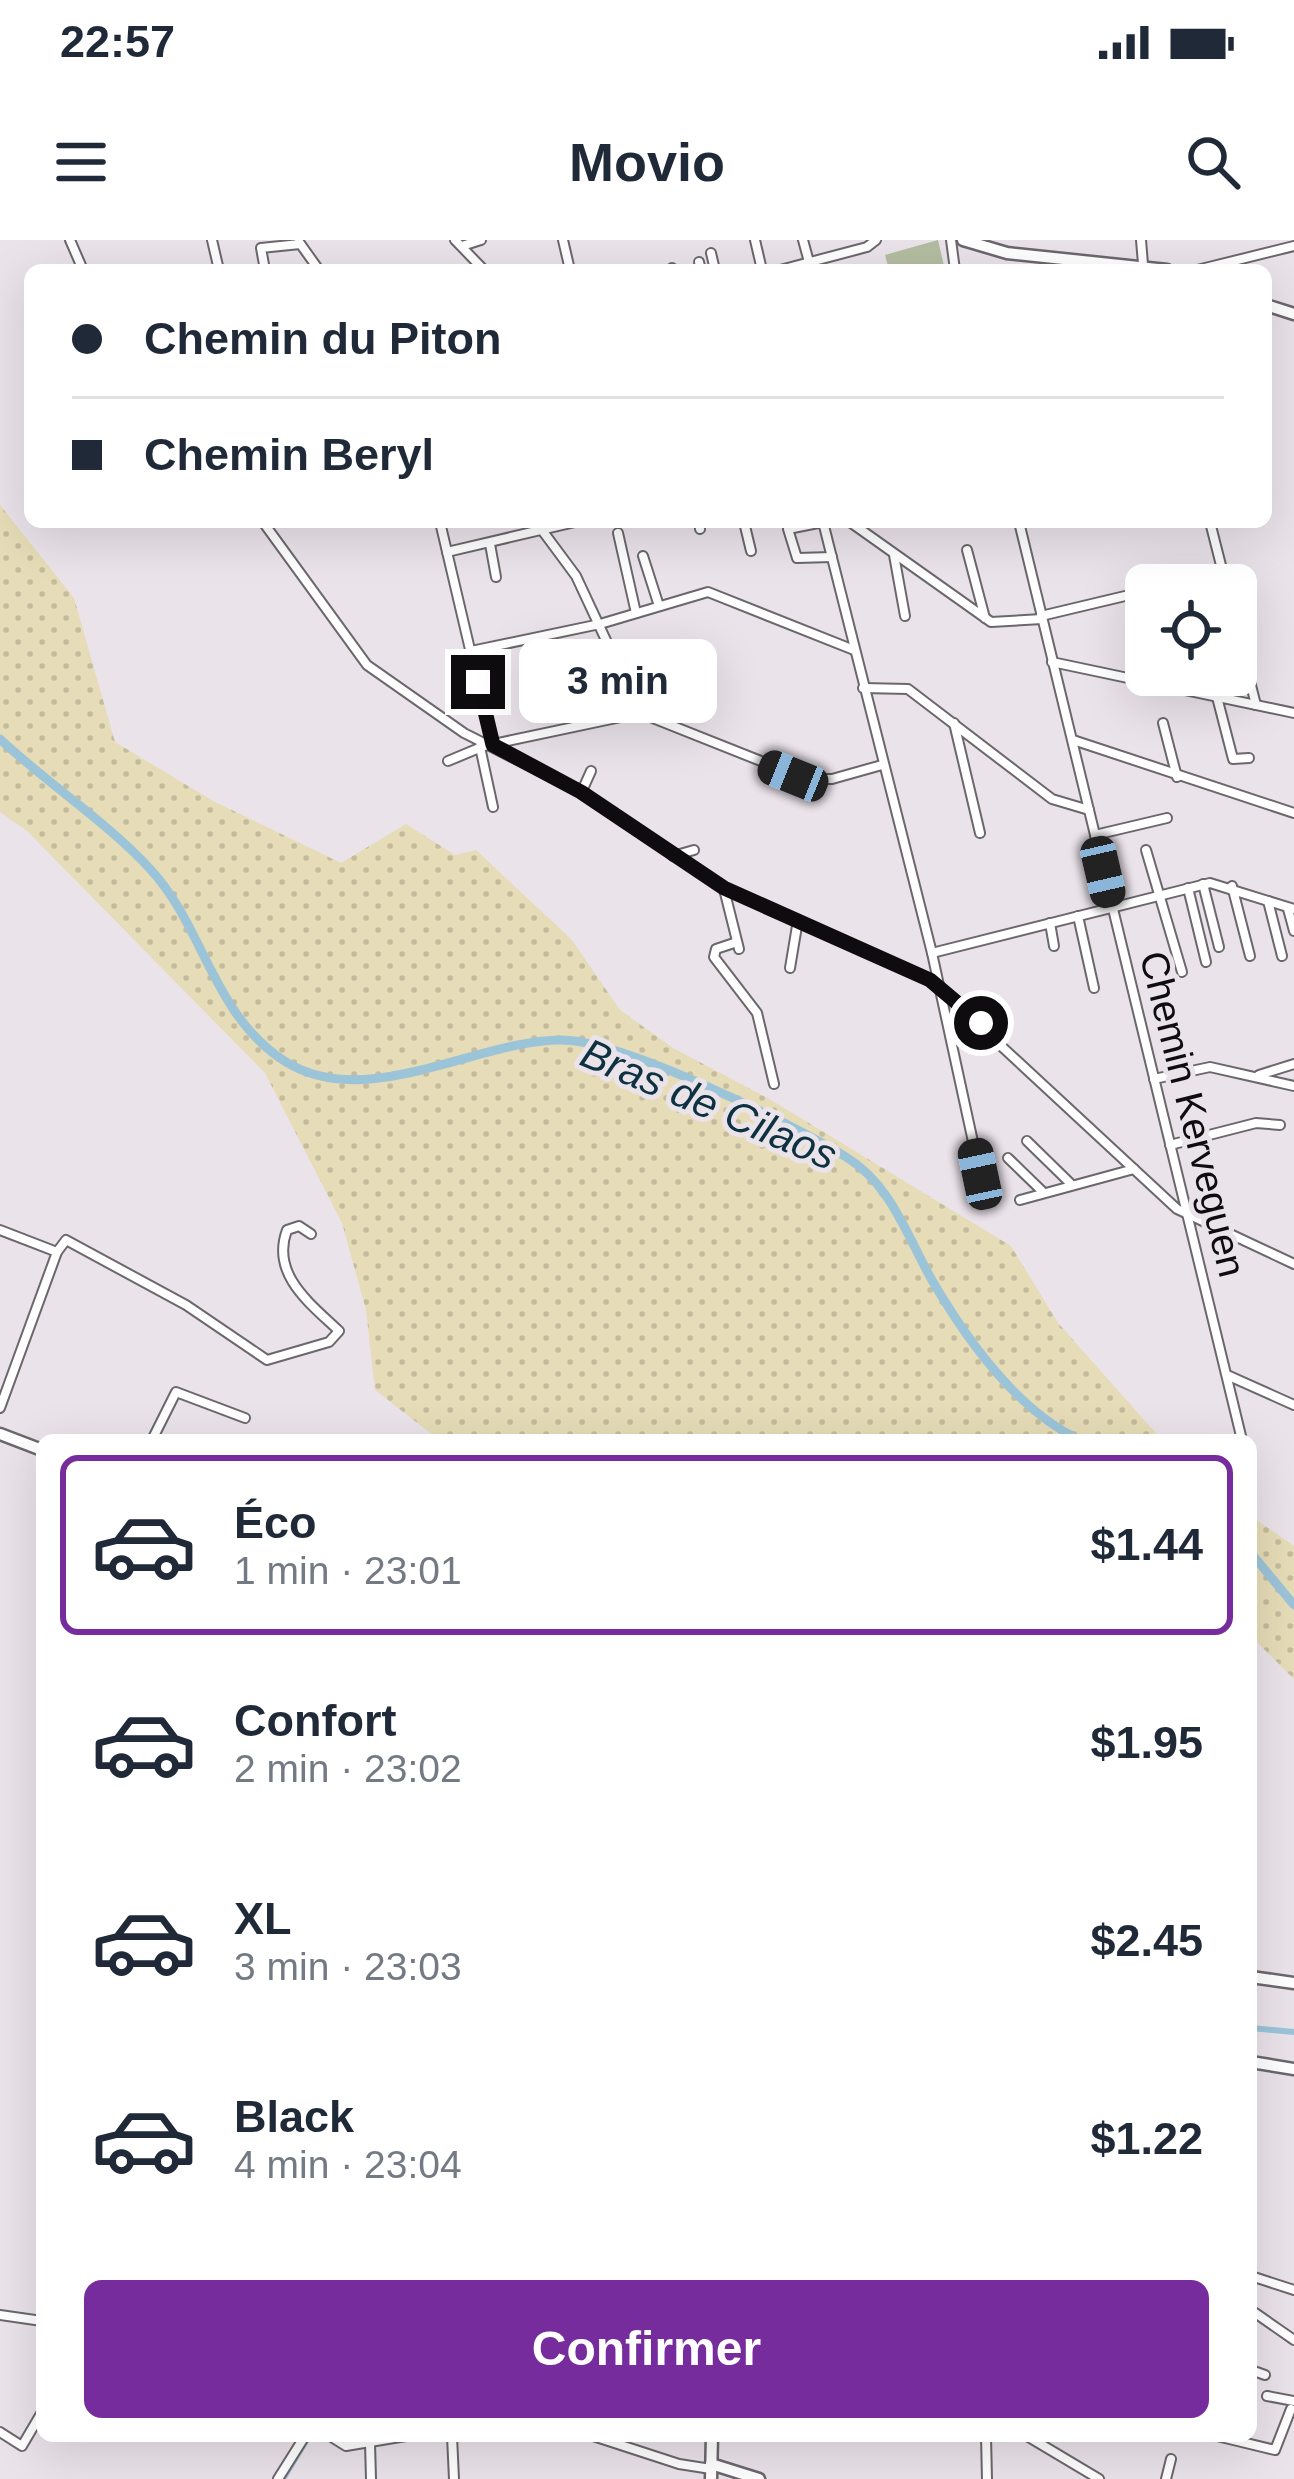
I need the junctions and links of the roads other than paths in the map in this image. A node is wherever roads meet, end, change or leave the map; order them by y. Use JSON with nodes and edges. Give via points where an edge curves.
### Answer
{"nodes":[{"id":1,"x":481,"y":240,"type":"edge"},
{"id":2,"x":803,"y":240,"type":"edge"},
{"id":3,"x":876,"y":240,"type":"edge"},
{"id":4,"x":962,"y":240,"type":"edge"},
{"id":5,"x":299,"y":242,"type":"edge"},
{"id":6,"x":458,"y":243,"type":"edge"},
{"id":7,"x":1294,"y":246,"type":"edge"},
{"id":8,"x":711,"y":253,"type":"dead end"},
{"id":9,"x":809,"y":262,"type":"junction"},
{"id":10,"x":264,"y":264,"type":"edge"},
{"id":11,"x":714,"y":264,"type":"edge"},
{"id":12,"x":802,"y":264,"type":"edge"},
{"id":13,"x":1125,"y":264,"type":"edge"},
{"id":14,"x":1221,"y":264,"type":"edge"},
{"id":15,"x":267,"y":528,"type":"edge"},
{"id":16,"x":441,"y":528,"type":"edge"},
{"id":17,"x":541,"y":528,"type":"edge"},
{"id":18,"x":557,"y":528,"type":"edge"},
{"id":19,"x":746,"y":528,"type":"edge"},
{"id":20,"x":793,"y":528,"type":"edge"},
{"id":21,"x":825,"y":528,"type":"edge"},
{"id":22,"x":858,"y":528,"type":"edge"},
{"id":23,"x":1020,"y":528,"type":"edge"},
{"id":24,"x":1211,"y":528,"type":"edge"},
{"id":25,"x":545,"y":532,"type":"junction"},
{"id":26,"x":618,"y":533,"type":"dead end"},
{"id":27,"x":490,"y":544,"type":"junction"},
{"id":28,"x":967,"y":550,"type":"dead end"},
{"id":29,"x":751,"y":551,"type":"dead end"},
{"id":30,"x":447,"y":552,"type":"junction"},
{"id":31,"x":894,"y":555,"type":"junction"},
{"id":32,"x":643,"y":556,"type":"dead end"},
{"id":33,"x":832,"y":556,"type":"junction"},
{"id":34,"x":1220,"y":564,"type":"edge"},
{"id":35,"x":496,"y":577,"type":"dead end"},
{"id":36,"x":1125,"y":596,"type":"edge"},
{"id":37,"x":659,"y":606,"type":"junction"},
{"id":38,"x":637,"y":613,"type":"junction"},
{"id":39,"x":905,"y":616,"type":"dead end"},
{"id":40,"x":1042,"y":617,"type":"junction"},
{"id":41,"x":985,"y":618,"type":"junction"},
{"id":42,"x":600,"y":624,"type":"junction"},
{"id":43,"x":854,"y":650,"type":"junction"},
{"id":44,"x":471,"y":651,"type":"junction"},
{"id":45,"x":1052,"y":662,"type":"junction"},
{"id":46,"x":863,"y":688,"type":"junction"},
{"id":47,"x":1254,"y":696,"type":"edge"},
{"id":48,"x":1217,"y":697,"type":"junction"},
{"id":49,"x":1256,"y":705,"type":"junction"},
{"id":50,"x":640,"y":713,"type":"junction"},
{"id":51,"x":1294,"y":713,"type":"edge"},
{"id":52,"x":954,"y":722,"type":"junction"},
{"id":53,"x":1163,"y":723,"type":"dead end"},
{"id":54,"x":1071,"y":740,"type":"junction"},
{"id":55,"x":493,"y":745,"type":"junction"},
{"id":56,"x":480,"y":747,"type":"junction"},
{"id":57,"x":1249,"y":758,"type":"dead end"},
{"id":58,"x":448,"y":760,"type":"dead end"},
{"id":59,"x":882,"y":765,"type":"junction"},
{"id":60,"x":591,"y":771,"type":"dead end"},
{"id":61,"x":1177,"y":777,"type":"junction"},
{"id":62,"x":581,"y":792,"type":"junction"},
{"id":63,"x":493,"y":807,"type":"dead end"},
{"id":64,"x":1088,"y":810,"type":"junction"},
{"id":65,"x":1294,"y":813,"type":"edge"},
{"id":66,"x":1167,"y":818,"type":"dead end"},
{"id":67,"x":980,"y":833,"type":"dead end"},
{"id":68,"x":1094,"y":835,"type":"junction"},
{"id":69,"x":694,"y":850,"type":"dead end"},
{"id":70,"x":1146,"y":850,"type":"dead end"},
{"id":71,"x":672,"y":857,"type":"junction"},
{"id":72,"x":1203,"y":884,"type":"junction"},
{"id":73,"x":1232,"y":886,"type":"junction"},
{"id":74,"x":724,"y":888,"type":"junction"},
{"id":75,"x":1187,"y":888,"type":"junction"},
{"id":76,"x":1159,"y":895,"type":"junction"},
{"id":77,"x":1268,"y":900,"type":"junction"},
{"id":78,"x":1112,"y":908,"type":"junction"},
{"id":79,"x":1291,"y":908,"type":"edge"},
{"id":80,"x":1078,"y":916,"type":"junction"},
{"id":81,"x":798,"y":920,"type":"junction"},
{"id":82,"x":1049,"y":923,"type":"junction"},
{"id":83,"x":1294,"y":932,"type":"edge"},
{"id":84,"x":1054,"y":946,"type":"dead end"},
{"id":85,"x":1219,"y":947,"type":"dead end"},
{"id":86,"x":932,"y":953,"type":"junction"},
{"id":87,"x":1250,"y":956,"type":"dead end"},
{"id":88,"x":1282,"y":956,"type":"dead end"},
{"id":89,"x":1206,"y":962,"type":"dead end"},
{"id":90,"x":790,"y":968,"type":"dead end"},
{"id":91,"x":1182,"y":972,"type":"dead end"},
{"id":92,"x":939,"y":986,"type":"junction"},
{"id":93,"x":1094,"y":988,"type":"dead end"},
{"id":94,"x":1294,"y":1064,"type":"edge"},
{"id":95,"x":1258,"y":1075,"type":"junction"},
{"id":96,"x":1154,"y":1079,"type":"junction"},
{"id":97,"x":774,"y":1084,"type":"dead end"},
{"id":98,"x":1294,"y":1086,"type":"edge"},
{"id":99,"x":1280,"y":1125,"type":"dead end"},
{"id":100,"x":1028,"y":1141,"type":"dead end"},
{"id":101,"x":1170,"y":1145,"type":"junction"},
{"id":102,"x":1008,"y":1158,"type":"dead end"},
{"id":103,"x":1135,"y":1169,"type":"junction"},
{"id":104,"x":980,"y":1174,"type":"dead end"},
{"id":105,"x":1070,"y":1183,"type":"junction"},
{"id":106,"x":1042,"y":1192,"type":"junction"},
{"id":107,"x":1020,"y":1200,"type":"dead end"},
{"id":108,"x":1187,"y":1216,"type":"junction"},
{"id":109,"x":0,"y":1230,"type":"edge"},
{"id":110,"x":311,"y":1234,"type":"dead end"},
{"id":111,"x":57,"y":1252,"type":"junction"},
{"id":112,"x":1294,"y":1264,"type":"edge"},
{"id":113,"x":1226,"y":1375,"type":"junction"},
{"id":114,"x":1294,"y":1405,"type":"edge"},
{"id":115,"x":0,"y":1408,"type":"edge"},
{"id":116,"x":245,"y":1418,"type":"dead end"},
{"id":117,"x":0,"y":1434,"type":"edge"},
{"id":118,"x":155,"y":1434,"type":"edge"},
{"id":119,"x":1241,"y":1434,"type":"edge"},
{"id":120,"x":36,"y":1448,"type":"edge"},
{"id":121,"x":1257,"y":1978,"type":"edge"},
{"id":122,"x":1294,"y":1983,"type":"edge"},
{"id":123,"x":1257,"y":2063,"type":"edge"},
{"id":124,"x":1294,"y":2068,"type":"edge"},
{"id":125,"x":1257,"y":2278,"type":"edge"},
{"id":126,"x":1294,"y":2290,"type":"edge"},
{"id":127,"x":1257,"y":2312,"type":"edge"},
{"id":128,"x":0,"y":2315,"type":"edge"},
{"id":129,"x":36,"y":2320,"type":"edge"},
{"id":130,"x":1294,"y":2340,"type":"edge"},
{"id":131,"x":1257,"y":2372,"type":"edge"},
{"id":132,"x":1265,"y":2375,"type":"dead end"},
{"id":133,"x":1267,"y":2396,"type":"dead end"},
{"id":134,"x":1292,"y":2405,"type":"edge"},
{"id":135,"x":36,"y":2422,"type":"edge"},
{"id":136,"x":0,"y":2432,"type":"edge"},
{"id":137,"x":1289,"y":2435,"type":"edge"},
{"id":138,"x":301,"y":2442,"type":"edge"},
{"id":139,"x":340,"y":2442,"type":"edge"},
{"id":140,"x":375,"y":2442,"type":"edge"},
{"id":141,"x":452,"y":2442,"type":"edge"},
{"id":142,"x":611,"y":2442,"type":"edge"},
{"id":143,"x":986,"y":2442,"type":"edge"},
{"id":144,"x":1037,"y":2442,"type":"edge"},
{"id":145,"x":1253,"y":2442,"type":"edge"},
{"id":146,"x":370,"y":2443,"type":"junction"},
{"id":147,"x":1171,"y":2458,"type":"dead end"},
{"id":148,"x":711,"y":2470,"type":"edge"},
{"id":149,"x":278,"y":2479,"type":"edge"},
{"id":150,"x":371,"y":2479,"type":"edge"},
{"id":151,"x":454,"y":2479,"type":"edge"},
{"id":152,"x":760,"y":2479,"type":"edge"},
{"id":153,"x":987,"y":2479,"type":"edge"},
{"id":154,"x":1099,"y":2479,"type":"edge"},
{"id":155,"x":1166,"y":2479,"type":"edge"}],
"edges":[{"from":1,"to":6,"type":"street"},
{"from":2,"to":9,"type":"street"},
{"from":3,"to":9,"type":"street"},
{"from":4,"to":13,"type":"main road","via":[[1007,253]]},
{"from":5,"to":10,"type":"street","via":[[260,248]]},
{"from":7,"to":14,"type":"street"},
{"from":8,"to":11,"type":"street"},
{"from":9,"to":12,"type":"street"},
{"from":15,"to":55,"type":"street","via":[[367,665]]},
{"from":16,"to":30,"type":"street"},
{"from":17,"to":25,"type":"street"},
{"from":18,"to":25,"type":"street"},
{"from":19,"to":29,"type":"street"},
{"from":20,"to":33,"type":"street","via":[[797,558]]},
{"from":21,"to":33,"type":"street"},
{"from":22,"to":31,"type":"street"},
{"from":23,"to":40,"type":"street","name":"Chemin Kerveguen"},
{"from":24,"to":34,"type":"street"},
{"from":25,"to":27,"type":"street"},
{"from":25,"to":42,"type":"street"},
{"from":26,"to":38,"type":"street"},
{"from":27,"to":30,"type":"street"},
{"from":27,"to":35,"type":"street"},
{"from":28,"to":41,"type":"street"},
{"from":30,"to":44,"type":"street"},
{"from":31,"to":39,"type":"street"},
{"from":31,"to":41,"type":"street"},
{"from":32,"to":37,"type":"street"},
{"from":33,"to":43,"type":"street"},
{"from":36,"to":40,"type":"street"},
{"from":37,"to":38,"type":"street"},
{"from":37,"to":43,"type":"street","via":[[717,593]]},
{"from":38,"to":42,"type":"street"},
{"from":40,"to":41,"type":"street","via":[[1000,625]]},
{"from":40,"to":45,"type":"street","name":"Chemin Kerveguen"},
{"from":42,"to":44,"type":"street"},
{"from":42,"to":50,"type":"street"},
{"from":43,"to":46,"type":"street"},
{"from":44,"to":55,"type":"street"},
{"from":45,"to":48,"type":"street"},
{"from":45,"to":54,"type":"street","name":"Chemin Kerveguen"},
{"from":46,"to":52,"type":"street","via":[[899,686]]},
{"from":46,"to":59,"type":"street"},
{"from":47,"to":49,"type":"street"},
{"from":48,"to":49,"type":"street"},
{"from":48,"to":57,"type":"street","via":[[1233,759]]},
{"from":49,"to":51,"type":"street"},
{"from":50,"to":55,"type":"street"},
{"from":50,"to":59,"type":"street","via":[[806,779]]},
{"from":52,"to":64,"type":"street","via":[[1052,799]]},
{"from":52,"to":67,"type":"street"},
{"from":53,"to":61,"type":"street"},
{"from":54,"to":61,"type":"street"},
{"from":54,"to":64,"type":"street","name":"Chemin Kerveguen"},
{"from":55,"to":56,"type":"street"},
{"from":55,"to":62,"type":"street"},
{"from":56,"to":58,"type":"street"},
{"from":56,"to":63,"type":"street"},
{"from":59,"to":86,"type":"street"},
{"from":60,"to":62,"type":"street"},
{"from":61,"to":65,"type":"street"},
{"from":62,"to":71,"type":"street"},
{"from":64,"to":68,"type":"street","name":"Chemin Kerveguen"},
{"from":66,"to":68,"type":"street"},
{"from":68,"to":78,"type":"street","name":"Chemin Kerveguen"},
{"from":69,"to":71,"type":"street"},
{"from":70,"to":76,"type":"street"},
{"from":71,"to":74,"type":"street"},
{"from":72,"to":73,"type":"street"},
{"from":72,"to":75,"type":"street"},
{"from":72,"to":85,"type":"street"},
{"from":73,"to":77,"type":"street"},
{"from":73,"to":87,"type":"street"},
{"from":74,"to":81,"type":"street"},
{"from":74,"to":97,"type":"street","via":[[738,945],[716,949],[714,957],[757,1013]]},
{"from":75,"to":76,"type":"street"},
{"from":75,"to":89,"type":"street"},
{"from":76,"to":78,"type":"street"},
{"from":76,"to":91,"type":"street"},
{"from":77,"to":79,"type":"street"},
{"from":77,"to":88,"type":"street"},
{"from":78,"to":80,"type":"street"},
{"from":78,"to":96,"type":"street","name":"Chemin Kerveguen"},
{"from":79,"to":83,"type":"street"},
{"from":80,"to":82,"type":"street"},
{"from":80,"to":93,"type":"street"},
{"from":81,"to":90,"type":"street"},
{"from":81,"to":92,"type":"street"},
{"from":82,"to":84,"type":"street"},
{"from":82,"to":86,"type":"street"},
{"from":86,"to":92,"type":"street"},
{"from":92,"to":103,"type":"street"},
{"from":92,"to":104,"type":"street"},
{"from":94,"to":95,"type":"street"},
{"from":95,"to":96,"type":"street","via":[[1201,1067]]},
{"from":95,"to":98,"type":"street"},
{"from":96,"to":101,"type":"street","name":"Chemin Kerveguen"},
{"from":99,"to":101,"type":"street","via":[[1256,1123]]},
{"from":100,"to":105,"type":"street"},
{"from":101,"to":108,"type":"street","name":"Chemin Kerveguen"},
{"from":102,"to":106,"type":"street"},
{"from":103,"to":105,"type":"street"},
{"from":103,"to":108,"type":"street"},
{"from":105,"to":106,"type":"street"},
{"from":106,"to":107,"type":"street"},
{"from":108,"to":112,"type":"street"},
{"from":108,"to":113,"type":"street","name":"Chemin Kerveguen"},
{"from":109,"to":111,"type":"street"},
{"from":110,"to":111,"type":"street","via":[[287,1230],[290,1274],[308,1307],[339,1331],[329,1342],[267,1360],[71,1240]]},
{"from":111,"to":115,"type":"street"},
{"from":113,"to":114,"type":"street"},
{"from":113,"to":119,"type":"street","name":"Chemin Kerveguen"},
{"from":116,"to":118,"type":"street","via":[[176,1392]]},
{"from":117,"to":120,"type":"main road"},
{"from":121,"to":122,"type":"main road"},
{"from":123,"to":124,"type":"main road"},
{"from":125,"to":126,"type":"street"},
{"from":127,"to":130,"type":"street"},
{"from":128,"to":129,"type":"street"},
{"from":131,"to":132,"type":"street"},
{"from":133,"to":134,"type":"street"},
{"from":134,"to":137,"type":"street"},
{"from":135,"to":136,"type":"street","via":[[22,2446]]},
{"from":137,"to":145,"type":"street","via":[[1275,2450]]},
{"from":138,"to":149,"type":"street"},
{"from":139,"to":146,"type":"street"},
{"from":140,"to":146,"type":"street"},
{"from":141,"to":151,"type":"street"},
{"from":142,"to":148,"type":"street"},
{"from":143,"to":153,"type":"street"},
{"from":144,"to":154,"type":"street"},
{"from":146,"to":150,"type":"street"},
{"from":147,"to":155,"type":"street"},
{"from":148,"to":152,"type":"main road"}]}
